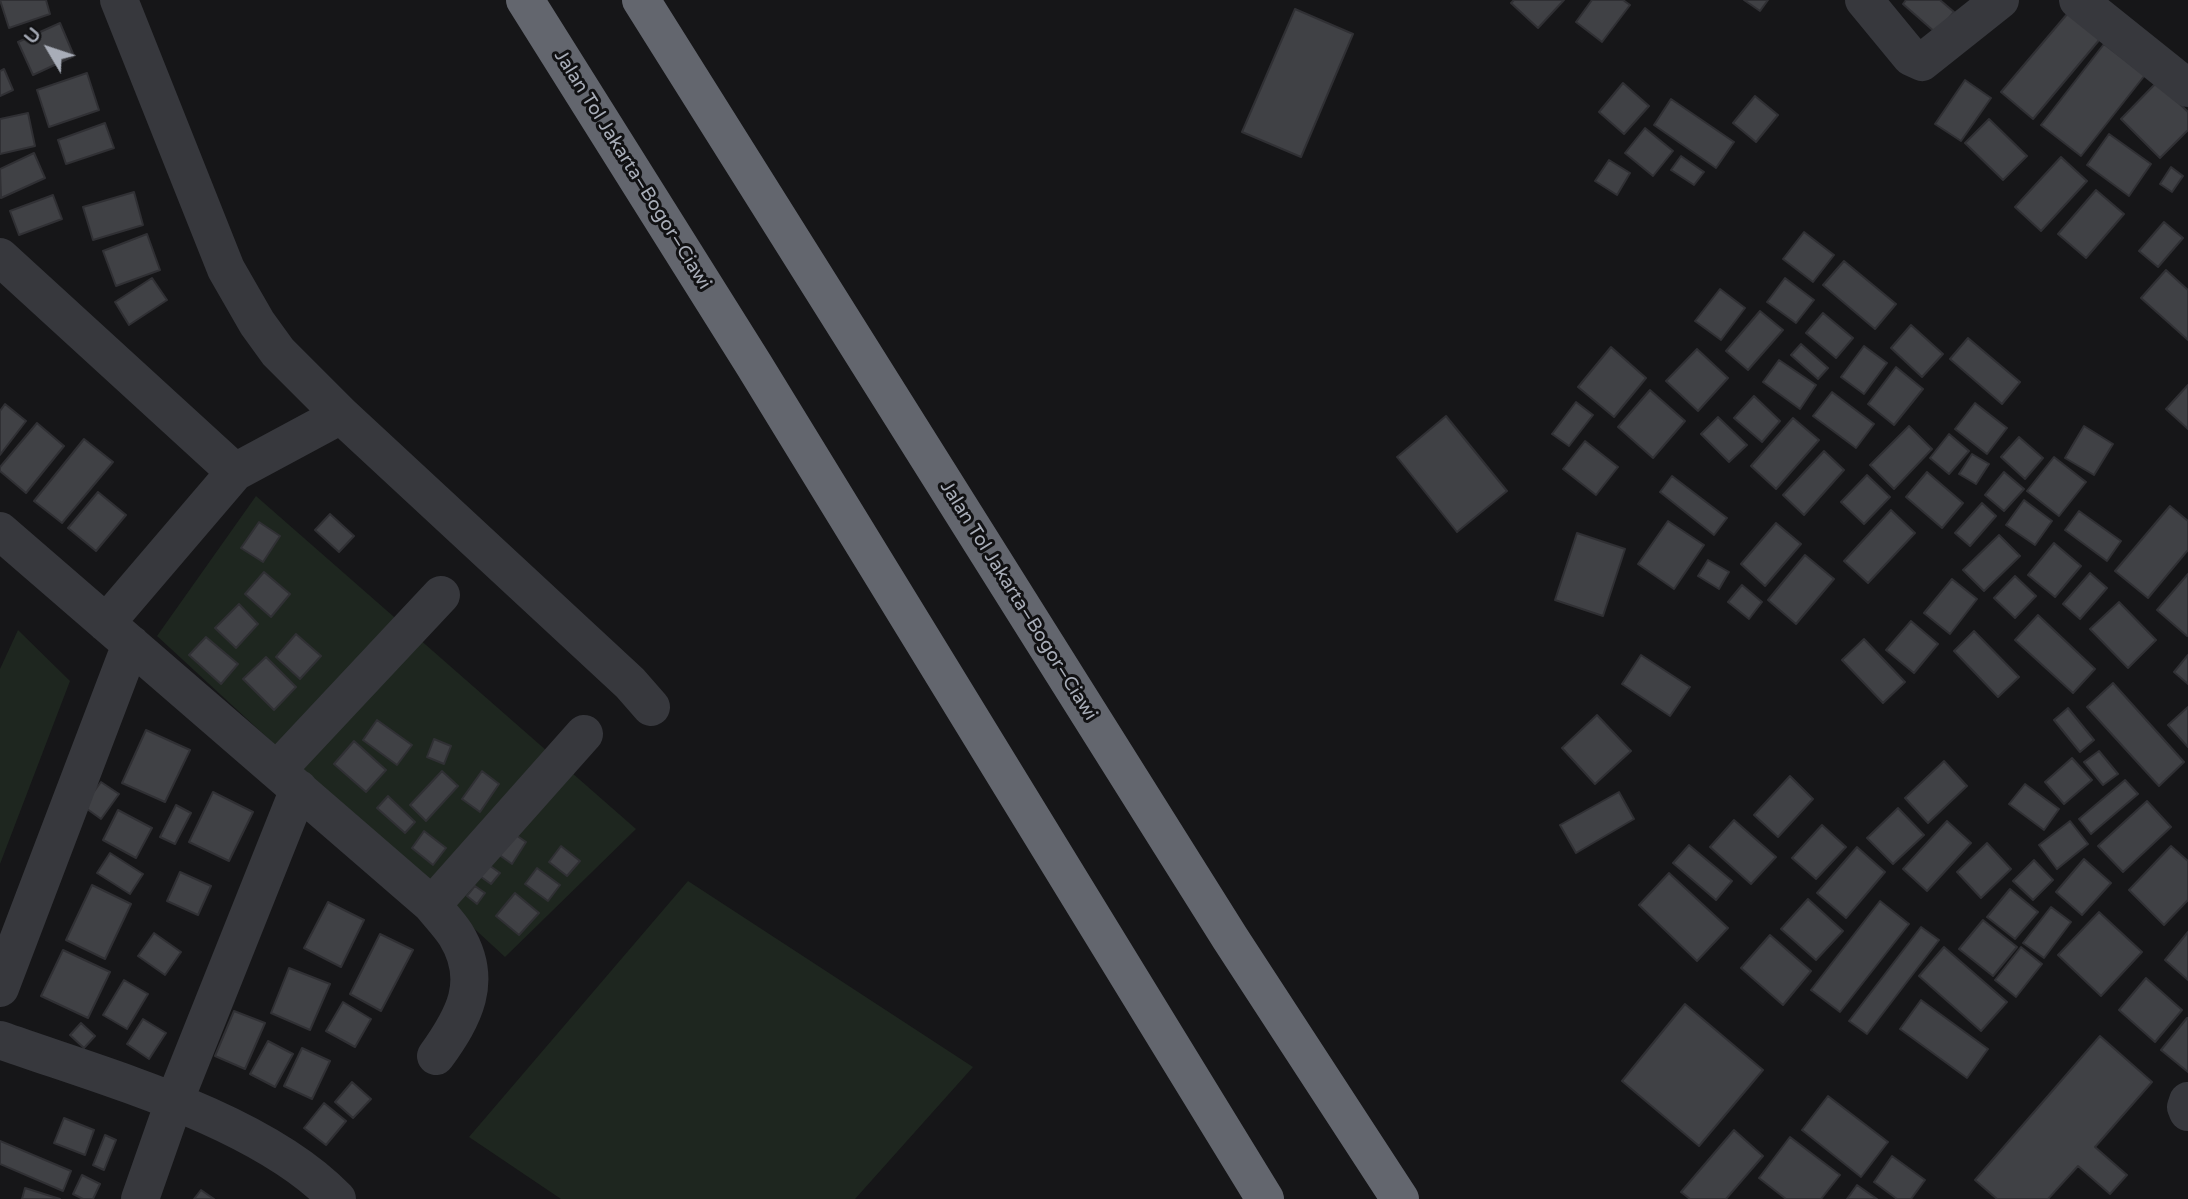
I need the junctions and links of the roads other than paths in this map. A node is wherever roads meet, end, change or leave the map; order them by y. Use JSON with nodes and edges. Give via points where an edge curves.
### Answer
{"nodes":[{"id":1,"x":119,"y":0,"type":"edge"},
{"id":2,"x":525,"y":0,"type":"edge"},
{"id":3,"x":641,"y":0,"type":"edge"},
{"id":4,"x":1864,"y":0,"type":"edge"},
{"id":5,"x":2000,"y":0,"type":"edge"},
{"id":6,"x":2078,"y":0,"type":"edge"},
{"id":7,"x":2188,"y":88,"type":"edge"},
{"id":8,"x":0,"y":257,"type":"edge"},
{"id":9,"x":341,"y":415,"type":"junction"},
{"id":10,"x":235,"y":472,"type":"junction"},
{"id":11,"x":0,"y":531,"type":"edge"},
{"id":12,"x":442,"y":595,"type":"dead end"},
{"id":13,"x":118,"y":634,"type":"junction"},
{"id":14,"x":651,"y":706,"type":"dead end"},
{"id":15,"x":584,"y":734,"type":"dead end"},
{"id":16,"x":288,"y":779,"type":"junction"},
{"id":17,"x":432,"y":905,"type":"junction"},
{"id":18,"x":0,"y":988,"type":"edge"},
{"id":19,"x":0,"y":1040,"type":"edge"},
{"id":20,"x":436,"y":1056,"type":"dead end"},
{"id":21,"x":2188,"y":1101,"type":"edge"},
{"id":22,"x":174,"y":1102,"type":"junction"},
{"id":23,"x":2188,"y":1112,"type":"edge"},
{"id":24,"x":140,"y":1199,"type":"edge"},
{"id":25,"x":337,"y":1199,"type":"edge"},
{"id":26,"x":1265,"y":1199,"type":"edge"},
{"id":27,"x":1400,"y":1199,"type":"edge"}],
"edges":[{"from":1,"to":9,"type":"street","via":[[242,299],[278,352]]},
{"from":2,"to":26,"type":"highway","name":"Jalan Tol Jakarta–Bogor–Ciawi"},
{"from":3,"to":27,"type":"highway","name":"Jalan Tol Jakarta–Bogor–Ciawi","via":[[1223,927]]},
{"from":4,"to":5,"type":"street","via":[[1911,57],[1922,62]]},
{"from":6,"to":7,"type":"street"},
{"from":8,"to":10,"type":"street"},
{"from":9,"to":10,"type":"street"},
{"from":9,"to":14,"type":"street"},
{"from":10,"to":13,"type":"street"},
{"from":11,"to":13,"type":"street"},
{"from":12,"to":16,"type":"street"},
{"from":13,"to":16,"type":"street"},
{"from":13,"to":18,"type":"street"},
{"from":15,"to":17,"type":"street"},
{"from":16,"to":17,"type":"street"},
{"from":16,"to":22,"type":"street"},
{"from":17,"to":20,"type":"street","via":[[456,936],[469,966],[468,998],[458,1026]]},
{"from":19,"to":22,"type":"street"},
{"from":21,"to":23,"type":"street"},
{"from":22,"to":24,"type":"street"},
{"from":22,"to":25,"type":"street","via":[[261,1142]]}]}
